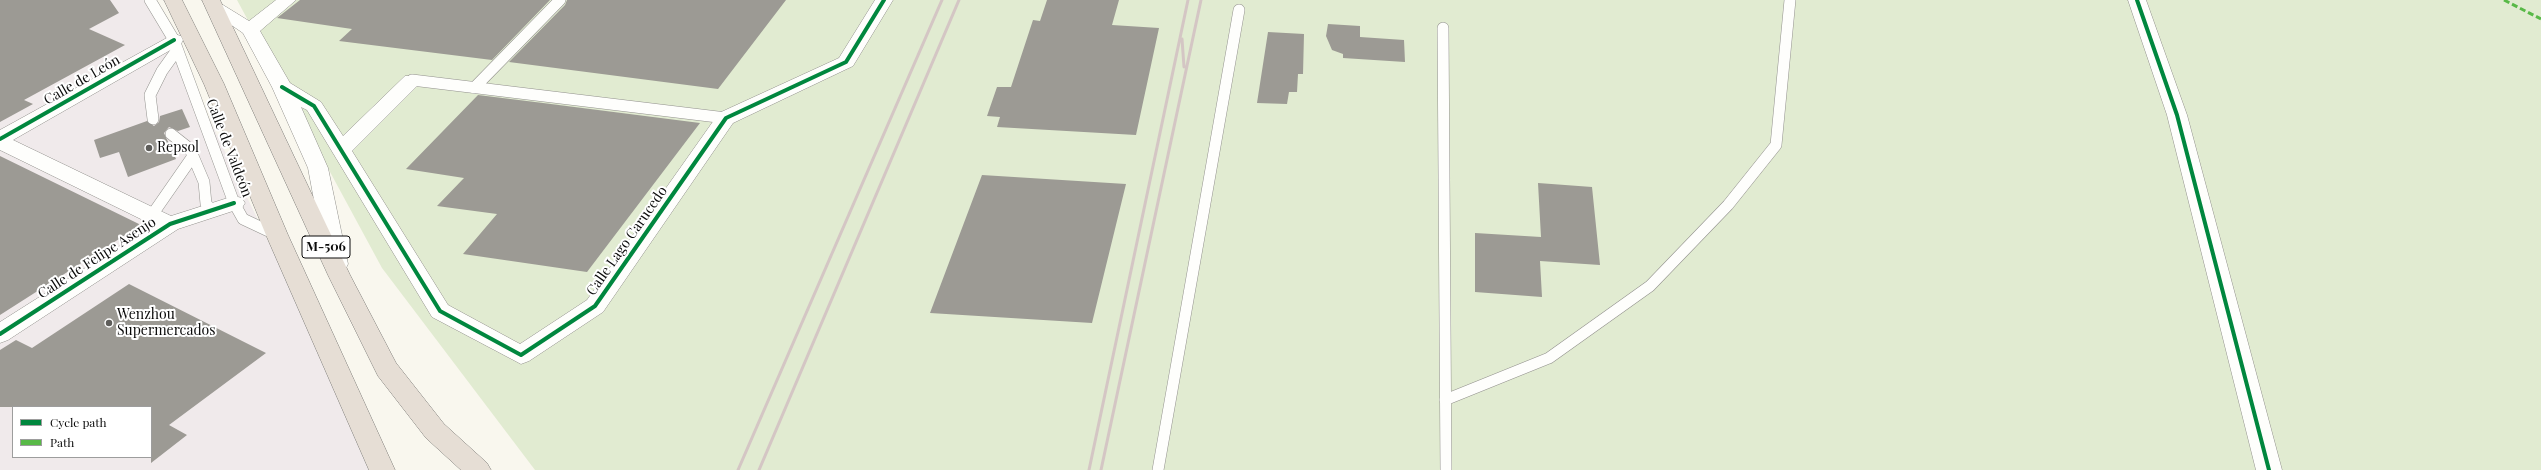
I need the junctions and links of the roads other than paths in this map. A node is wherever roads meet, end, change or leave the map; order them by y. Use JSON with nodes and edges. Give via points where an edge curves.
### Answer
{"nodes":[{"id":1,"x":150,"y":0,"type":"edge"},
{"id":2,"x":173,"y":0,"type":"edge"},
{"id":3,"x":286,"y":0,"type":"edge"},
{"id":4,"x":560,"y":0,"type":"edge"},
{"id":5,"x":884,"y":0,"type":"edge"},
{"id":6,"x":1790,"y":0,"type":"edge"},
{"id":7,"x":2137,"y":0,"type":"edge"},
{"id":8,"x":214,"y":5,"type":"edge"},
{"id":9,"x":1240,"y":10,"type":"dead end"},
{"id":10,"x":1443,"y":28,"type":"dead end"},
{"id":11,"x":250,"y":30,"type":"junction"},
{"id":12,"x":176,"y":45,"type":"junction"},
{"id":13,"x":412,"y":80,"type":"joint"},
{"id":14,"x":282,"y":87,"type":"junction"},
{"id":15,"x":474,"y":88,"type":"junction"},
{"id":16,"x":726,"y":118,"type":"junction"},
{"id":17,"x":153,"y":119,"type":"dead end"},
{"id":18,"x":171,"y":134,"type":"dead end"},
{"id":19,"x":0,"y":140,"type":"edge"},
{"id":20,"x":341,"y":150,"type":"junction"},
{"id":21,"x":193,"y":156,"type":"junction"},
{"id":22,"x":234,"y":203,"type":"junction"},
{"id":23,"x":212,"y":210,"type":"junction"},
{"id":24,"x":161,"y":220,"type":"junction"},
{"id":25,"x":277,"y":235,"type":"junction"},
{"id":26,"x":339,"y":275,"type":"junction"},
{"id":27,"x":0,"y":334,"type":"edge"},
{"id":28,"x":1445,"y":400,"type":"junction"},
{"id":29,"x":382,"y":470,"type":"edge"},
{"id":30,"x":478,"y":470,"type":"edge"},
{"id":31,"x":1158,"y":470,"type":"edge"},
{"id":32,"x":1446,"y":470,"type":"edge"},
{"id":33,"x":2269,"y":470,"type":"edge"}],
"edges":[{"from":1,"to":12,"type":"lane","name":"Calle de Valdeón"},
{"from":2,"to":25,"type":"highway","number":"M-506","via":[[214,84]]},
{"from":3,"to":11,"type":"street"},
{"from":4,"to":15,"type":"lane"},
{"from":5,"to":16,"type":"street","via":[[846,62]]},
{"from":6,"to":28,"type":"lane","via":[[1776,145],[1728,205],[1650,286],[1549,358]]},
{"from":7,"to":33,"type":"street","via":[[2177,115]]},
{"from":8,"to":11,"type":"street"},
{"from":8,"to":26,"type":"highway","number":"M-506"},
{"from":9,"to":31,"type":"lane"},
{"from":10,"to":28,"type":"lane"},
{"from":11,"to":14,"type":"street"},
{"from":12,"to":17,"type":"lane","via":[[150,95]]},
{"from":12,"to":19,"type":"street","name":"Calle de León"},
{"from":12,"to":22,"type":"lane","name":"Calle de Valdeón"},
{"from":13,"to":15,"type":"lane"},
{"from":13,"to":20,"type":"street"},
{"from":14,"to":20,"type":"street","name":"Calle Lago Carucedo","via":[[314,106]]},
{"from":14,"to":26,"type":"street","via":[[318,168]]},
{"from":15,"to":16,"type":"lane"},
{"from":16,"to":20,"type":"street","name":"Calle Lago Carucedo","via":[[595,306],[521,355],[440,311]]},
{"from":18,"to":21,"type":"lane","via":[[190,149]]},
{"from":19,"to":24,"type":"street","name":"Calle de Felipe Asenjo"},
{"from":21,"to":23,"type":"lane","via":[[204,182],[206,204]]},
{"from":21,"to":24,"type":"lane"},
{"from":22,"to":23,"type":"street","name":"Calle de Felipe Asenjo"},
{"from":22,"to":25,"type":"lane","name":"Calle de Valdeón","via":[[243,220]]},
{"from":23,"to":24,"type":"street","name":"Calle de Felipe Asenjo"},
{"from":24,"to":27,"type":"street","name":"Calle de Felipe Asenjo"},
{"from":25,"to":29,"type":"highway","number":"M-506"},
{"from":26,"to":30,"type":"highway","number":"M-506","via":[[387,369],[435,431]]},
{"from":28,"to":32,"type":"lane"}]}
